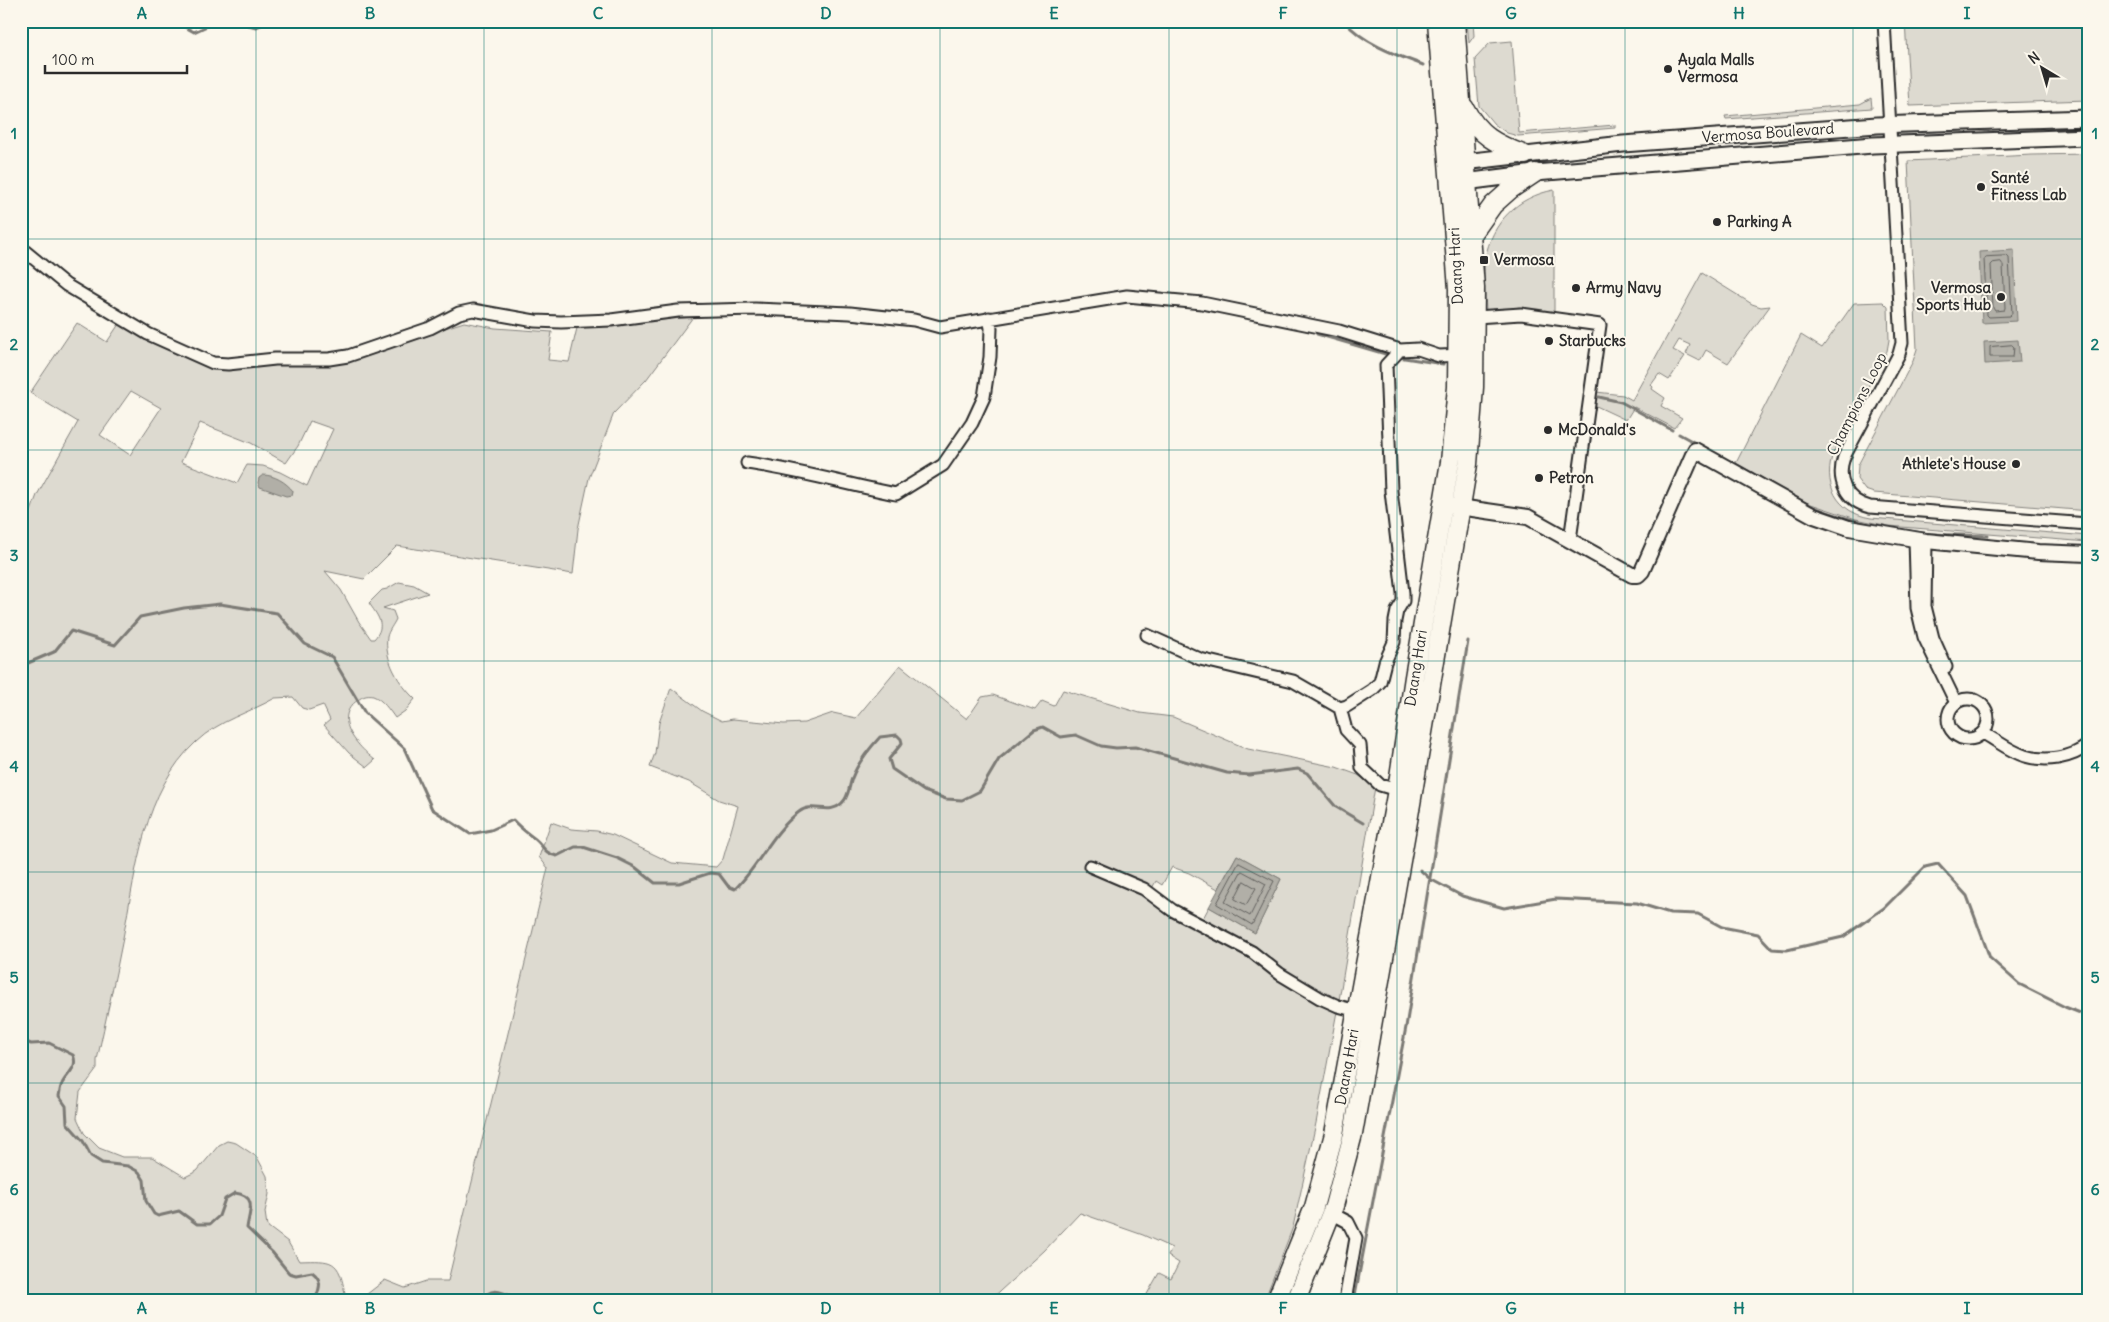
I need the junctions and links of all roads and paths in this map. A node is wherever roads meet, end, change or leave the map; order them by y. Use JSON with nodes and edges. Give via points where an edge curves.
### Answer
{"nodes":[{"id":1,"x":1437,"y":21,"type":"edge"},
{"id":2,"x":1455,"y":21,"type":"edge"},
{"id":3,"x":1884,"y":21,"type":"edge"},
{"id":4,"x":1462,"y":104,"type":"junction"},
{"id":5,"x":2088,"y":118,"type":"edge"},
{"id":6,"x":1890,"y":124,"type":"junction"},
{"id":7,"x":2088,"y":137,"type":"edge"},
{"id":8,"x":1891,"y":143,"type":"junction"},
{"id":9,"x":1525,"y":155,"type":"junction"},
{"id":10,"x":1457,"y":162,"type":"junction"},
{"id":11,"x":1535,"y":173,"type":"junction"},
{"id":12,"x":1459,"y":183,"type":"junction"},
{"id":13,"x":1471,"y":236,"type":"junction"},
{"id":14,"x":21,"y":248,"type":"edge"},
{"id":15,"x":1476,"y":317,"type":"junction"},
{"id":16,"x":988,"y":318,"type":"junction"},
{"id":17,"x":1400,"y":350,"type":"junction"},
{"id":18,"x":1467,"y":355,"type":"junction"},
{"id":19,"x":747,"y":463,"type":"dead end"},
{"id":20,"x":1452,"y":506,"type":"junction"},
{"id":21,"x":2088,"y":524,"type":"edge"},
{"id":22,"x":1570,"y":540,"type":"junction"},
{"id":23,"x":1920,"y":540,"type":"junction"},
{"id":24,"x":2088,"y":554,"type":"edge"},
{"id":25,"x":1147,"y":635,"type":"dead end"},
{"id":26,"x":1959,"y":701,"type":"junction"},
{"id":27,"x":1340,"y":708,"type":"junction"},
{"id":28,"x":1983,"y":733,"type":"junction"},
{"id":29,"x":2088,"y":745,"type":"edge"},
{"id":30,"x":1398,"y":790,"type":"junction"},
{"id":31,"x":1090,"y":866,"type":"dead end"},
{"id":32,"x":1357,"y":1011,"type":"junction"},
{"id":33,"x":1331,"y":1213,"type":"junction"},
{"id":34,"x":1276,"y":1301,"type":"edge"},
{"id":35,"x":1296,"y":1301,"type":"edge"},
{"id":36,"x":1344,"y":1301,"type":"edge"}],
"edges":[{"from":1,"to":10,"type":"main road","name":"Daang Hari"},
{"from":2,"to":4,"type":"main road","name":"Daang Hari"},
{"from":3,"to":6,"type":"street","name":"Champions Loop"},
{"from":4,"to":9,"type":"main road","via":[[1472,122],[1488,138]]},
{"from":4,"to":10,"type":"main road","name":"Daang Hari"},
{"from":5,"to":6,"type":"main road","name":"Vermosa Boulevard"},
{"from":6,"to":8,"type":"street","name":"Champions Loop"},
{"from":6,"to":9,"type":"main road","name":"Vermosa Boulevard","via":[[1623,144]]},
{"from":7,"to":8,"type":"main road","name":"Vermosa Boulevard"},
{"from":8,"to":11,"type":"main road","name":"Vermosa Boulevard"},
{"from":8,"to":21,"type":"street","name":"Champions Loop","via":[[1902,343],[1844,457],[1840,471],[1843,486],[1851,498],[1870,507]]},
{"from":9,"to":10,"type":"main road","name":"Vermosa Boulevard"},
{"from":10,"to":12,"type":"main road","name":"Daang Hari"},
{"from":11,"to":12,"type":"main road","name":"Vermosa Boulevard"},
{"from":11,"to":13,"type":"main road","via":[[1493,205]]},
{"from":12,"to":13,"type":"main road","name":"Daang Hari"},
{"from":12,"to":18,"type":"main road","name":"Daang Hari","via":[[1458,289]]},
{"from":13,"to":15,"type":"main road","name":"Daang Hari"},
{"from":14,"to":16,"type":"street","via":[[66,285],[148,334],[214,363],[348,356],[473,310],[535,321],[561,322],[611,320],[678,311],[755,309],[859,314],[914,320],[940,327]]},
{"from":15,"to":18,"type":"main road","name":"Daang Hari"},
{"from":15,"to":22,"type":"street","via":[[1521,314],[1600,325]]},
{"from":16,"to":17,"type":"street","via":[[1127,296],[1202,302],[1339,331]]},
{"from":16,"to":19,"type":"street","via":[[991,351],[984,397],[972,423],[943,465],[929,475],[896,494],[789,469]]},
{"from":17,"to":18,"type":"street","via":[[1418,349],[1438,356]]},
{"from":17,"to":27,"type":"street","via":[[1386,365],[1391,491],[1402,601],[1395,621],[1394,642],[1380,682]]},
{"from":18,"to":20,"type":"main road","name":"Daang Hari","via":[[1468,464]]},
{"from":20,"to":22,"type":"street","via":[[1528,517]]},
{"from":20,"to":30,"type":"main road","name":"Daang Hari","via":[[1414,677]]},
{"from":20,"to":33,"type":"main road","name":"Daang Hari","via":[[1412,804],[1353,1134]]},
{"from":22,"to":23,"type":"street","via":[[1632,575],[1640,574],[1695,450],[1814,516],[1849,528]]},
{"from":23,"to":24,"type":"street"},
{"from":23,"to":26,"type":"street","via":[[1928,619]]},
{"from":25,"to":27,"type":"street","via":[[1200,659],[1293,681]]},
{"from":26,"to":28,"type":"street","via":[[1976,700],[1986,708],[1989,721]]},
{"from":26,"to":28,"type":"street","via":[[1951,708],[1948,720],[1953,733],[1971,740]]},
{"from":27,"to":30,"type":"street","via":[[1346,730],[1360,744],[1362,768],[1380,785]]},
{"from":28,"to":29,"type":"street","via":[[2024,756],[2061,758],[2071,756]]},
{"from":30,"to":32,"type":"main road","name":"Daang Hari"},
{"from":31,"to":32,"type":"street","via":[[1144,889],[1172,910],[1252,952],[1280,974],[1325,1001]]},
{"from":32,"to":34,"type":"main road","name":"Daang Hari","via":[[1334,1134],[1314,1206]]},
{"from":33,"to":35,"type":"main road","name":"Daang Hari"},
{"from":33,"to":36,"type":"street","via":[[1348,1222],[1356,1238]]}]}
